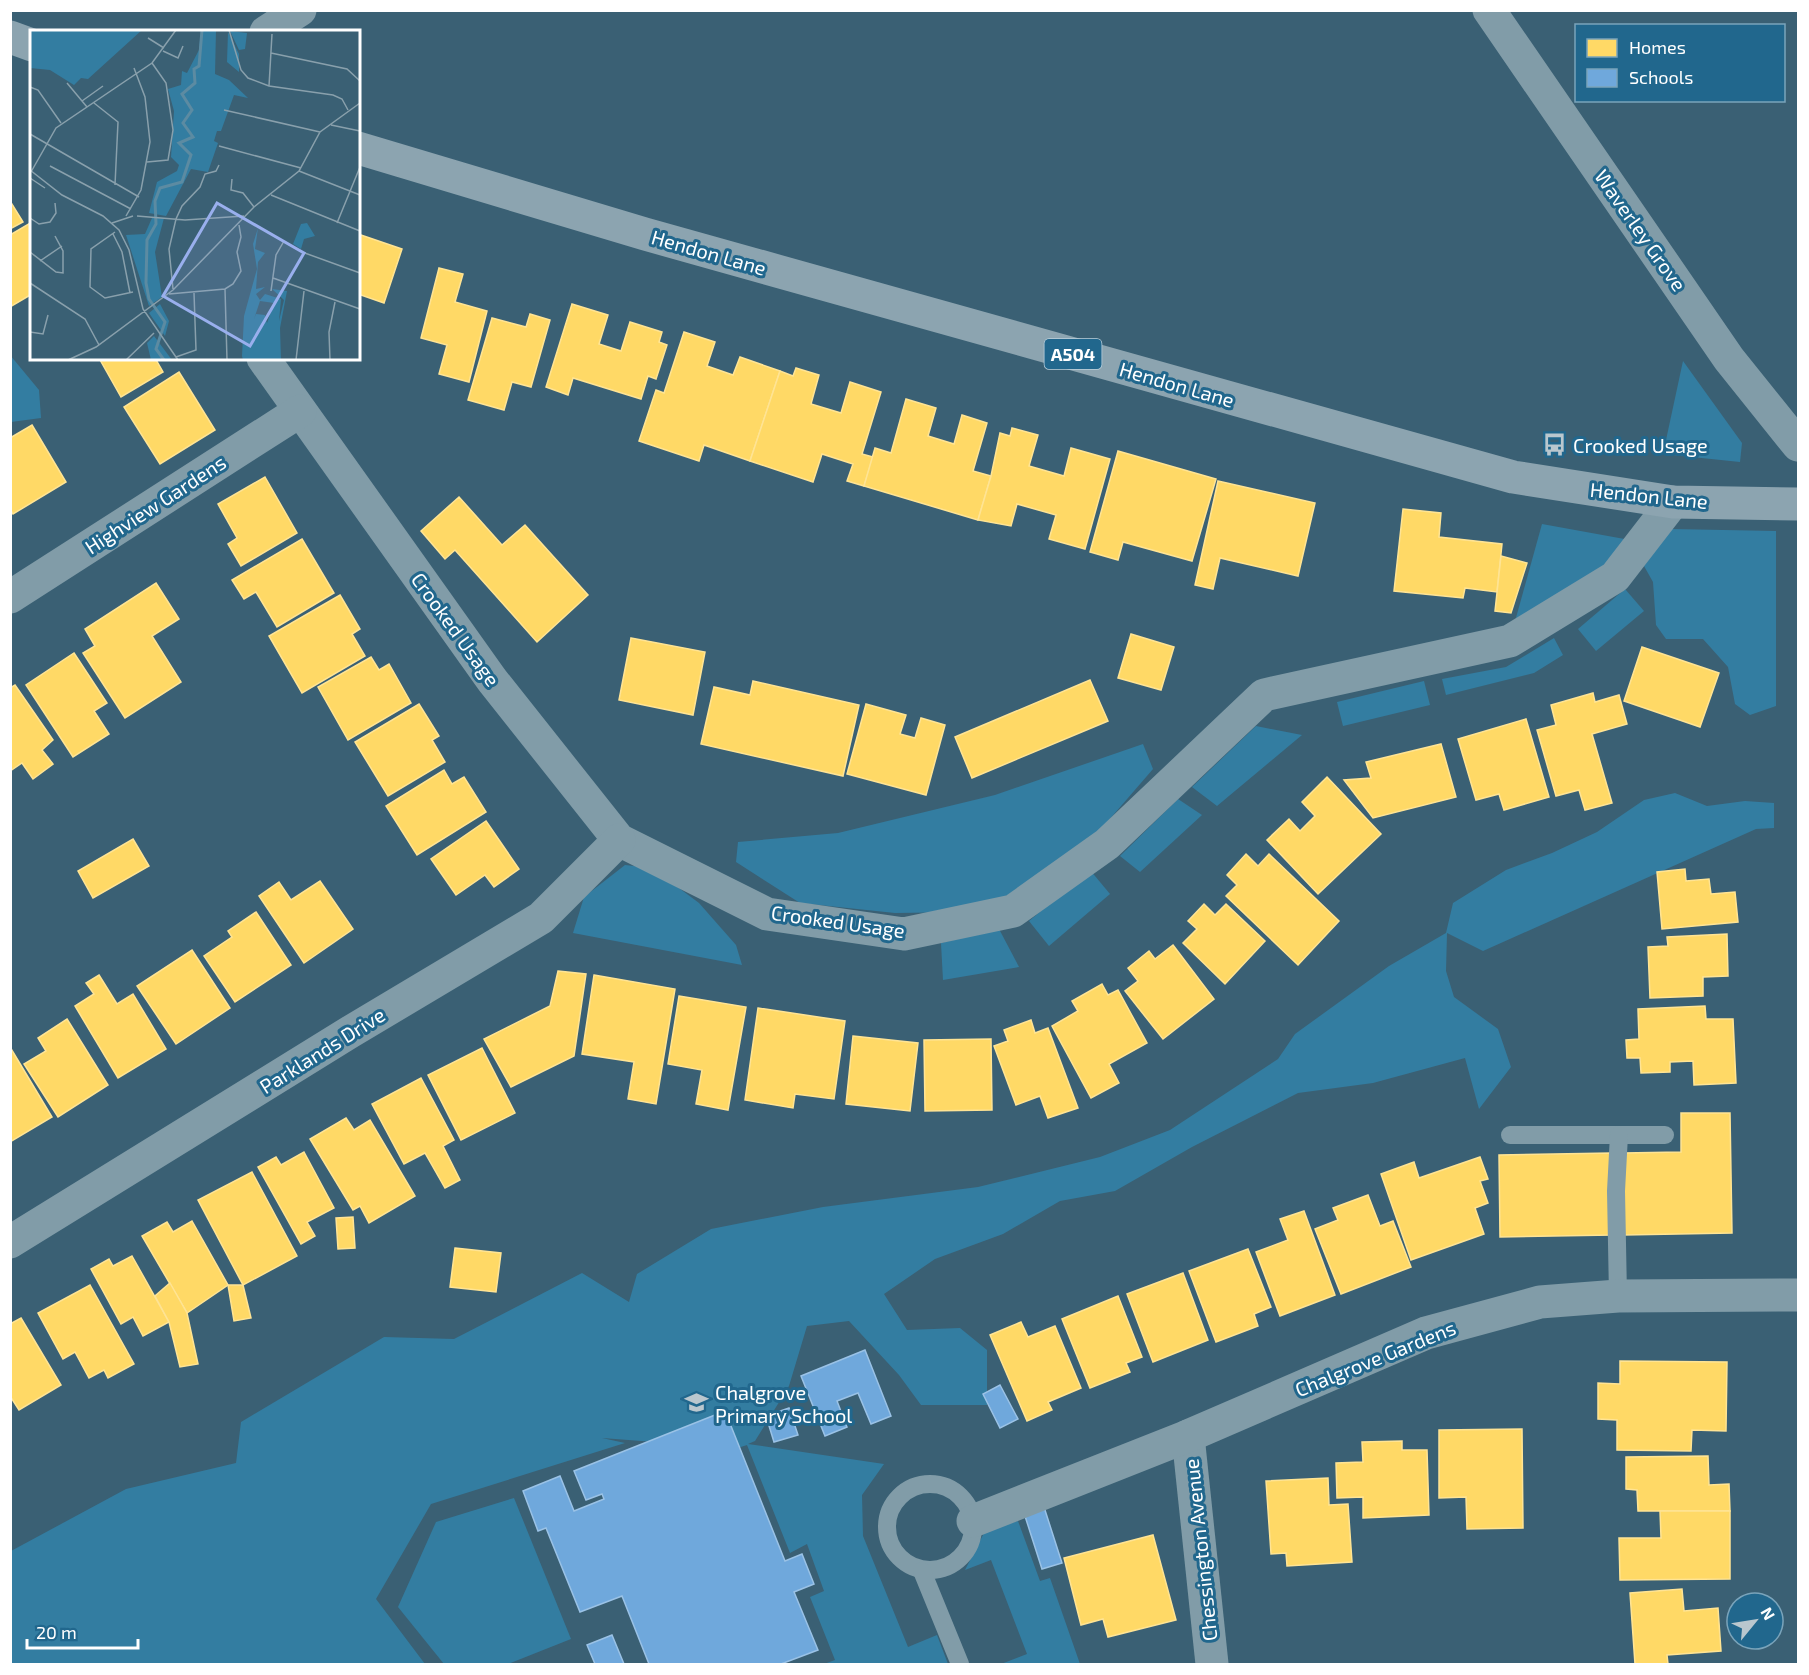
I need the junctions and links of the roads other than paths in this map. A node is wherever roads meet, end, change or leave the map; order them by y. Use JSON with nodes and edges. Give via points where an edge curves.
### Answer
{"nodes":[{"id":1,"x":300,"y":10,"type":"edge"},
{"id":2,"x":1490,"y":10,"type":"edge"},
{"id":3,"x":269,"y":30,"type":"edge"},
{"id":4,"x":10,"y":37,"type":"edge"},
{"id":5,"x":30,"y":44,"type":"edge"},
{"id":6,"x":360,"y":149,"type":"edge"},
{"id":7,"x":264,"y":360,"type":"edge"},
{"id":8,"x":300,"y":411,"type":"junction"},
{"id":9,"x":1798,"y":445,"type":"edge"},
{"id":10,"x":1673,"y":502,"type":"junction"},
{"id":11,"x":1798,"y":504,"type":"edge"},
{"id":12,"x":10,"y":597,"type":"edge"},
{"id":13,"x":619,"y":840,"type":"junction"},
{"id":14,"x":1510,"y":1135,"type":"dead end"},
{"id":15,"x":1619,"y":1135,"type":"junction"},
{"id":16,"x":1665,"y":1135,"type":"dead end"},
{"id":17,"x":10,"y":1242,"type":"edge"},
{"id":18,"x":1798,"y":1295,"type":"edge"},
{"id":19,"x":1618,"y":1296,"type":"junction"},
{"id":20,"x":1188,"y":1436,"type":"junction"},
{"id":21,"x":973,"y":1521,"type":"junction"},
{"id":22,"x":922,"y":1570,"type":"junction"},
{"id":23,"x":960,"y":1665,"type":"edge"},
{"id":24,"x":1212,"y":1665,"type":"edge"}],
"edges":[{"from":1,"to":3,"type":"street"},
{"from":2,"to":9,"type":"street","name":"Waverley Grove","via":[[1729,359]]},
{"from":4,"to":5,"type":"main road"},
{"from":6,"to":10,"type":"main road","name":"Hendon Lane","number":"A504","via":[[645,234],[1513,477]]},
{"from":7,"to":8,"type":"street","name":"Crooked Usage"},
{"from":8,"to":12,"type":"street","name":"Highview Gardens"},
{"from":8,"to":13,"type":"street","name":"Crooked Usage","via":[[492,680]]},
{"from":10,"to":11,"type":"main road","name":"Hendon Lane","number":"A504"},
{"from":10,"to":13,"type":"street","name":"Crooked Usage","via":[[1616,577],[1510,641],[1264,695],[1107,844],[1013,911],[904,934],[767,914]]},
{"from":13,"to":17,"type":"street","name":"Parklands Drive","via":[[541,918]]},
{"from":14,"to":15,"type":"lane"},
{"from":15,"to":16,"type":"lane"},
{"from":15,"to":19,"type":"lane"},
{"from":18,"to":19,"type":"street","name":"Chalgrove Gardens"},
{"from":19,"to":20,"type":"street","name":"Chalgrove Gardens","via":[[1540,1302],[1426,1333]]},
{"from":20,"to":21,"type":"street","name":"Chalgrove Gardens"},
{"from":20,"to":24,"type":"street","name":"Chessington Avenue"},
{"from":21,"to":22,"type":"lane","via":[[971,1543],[963,1556],[937,1571]]},
{"from":21,"to":22,"type":"lane","via":[[969,1507],[945,1486],[916,1486],[898,1498],[890,1510],[889,1542],[898,1557]]},
{"from":22,"to":23,"type":"lane"}]}
